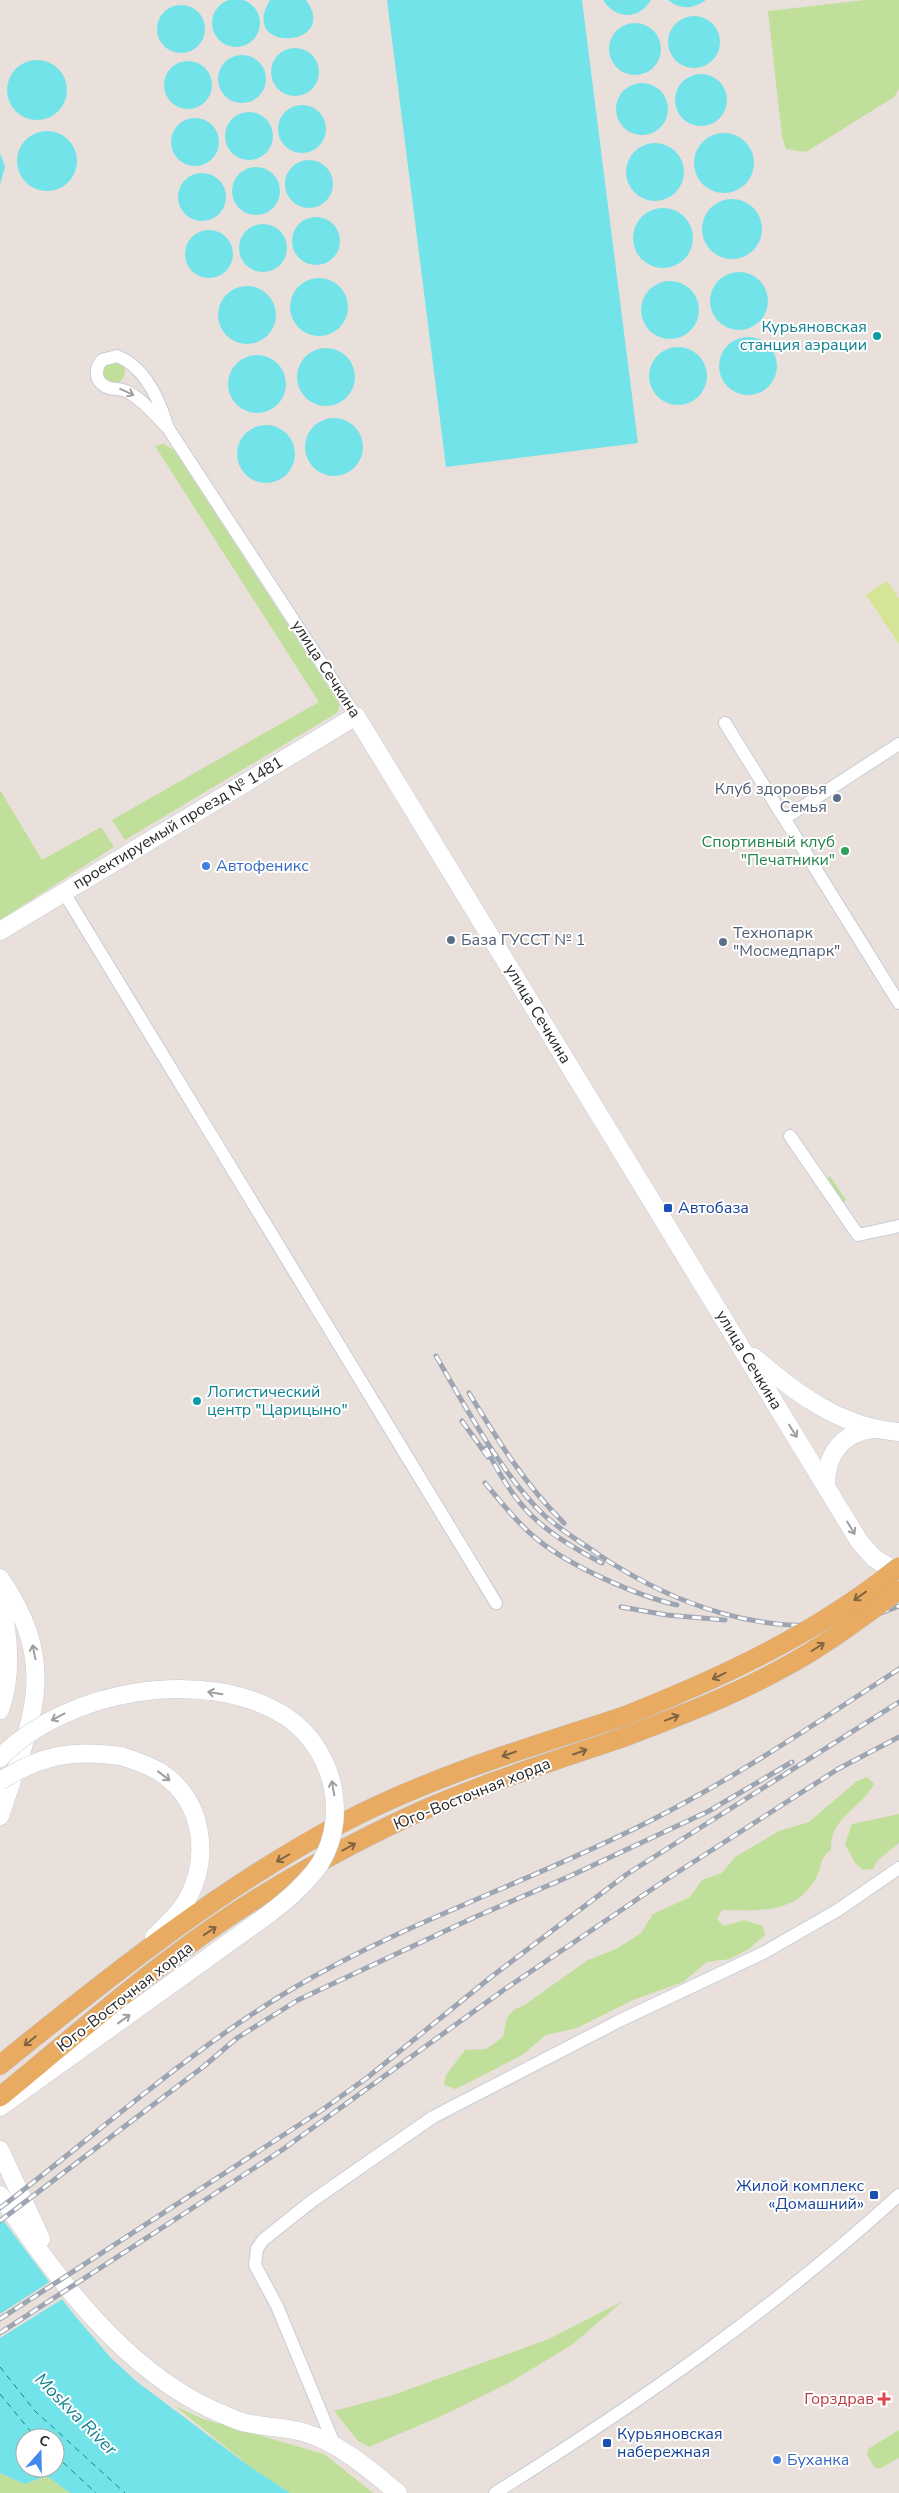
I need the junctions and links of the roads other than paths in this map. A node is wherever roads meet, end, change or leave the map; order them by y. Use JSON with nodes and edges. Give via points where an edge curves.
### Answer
{"nodes":[{"id":1,"x":168,"y":428,"type":"junction"},
{"id":2,"x":356,"y":716,"type":"junction"},
{"id":3,"x":725,"y":723,"type":"dead end"},
{"id":4,"x":899,"y":744,"type":"edge"},
{"id":5,"x":785,"y":818,"type":"junction"},
{"id":6,"x":63,"y":891,"type":"junction"},
{"id":7,"x":0,"y":931,"type":"edge"},
{"id":8,"x":899,"y":1003,"type":"edge"},
{"id":9,"x":790,"y":1136,"type":"dead end"},
{"id":10,"x":899,"y":1226,"type":"edge"},
{"id":11,"x":740,"y":1345,"type":"junction"},
{"id":12,"x":876,"y":1429,"type":"junction"},
{"id":13,"x":899,"y":1432,"type":"edge"},
{"id":14,"x":826,"y":1486,"type":"junction"},
{"id":15,"x":897,"y":1570,"type":"edge"},
{"id":16,"x":0,"y":1578,"type":"edge"},
{"id":17,"x":899,"y":1590,"type":"edge"},
{"id":18,"x":0,"y":1598,"type":"edge"},
{"id":19,"x":496,"y":1603,"type":"dead end"},
{"id":20,"x":0,"y":1710,"type":"edge"},
{"id":21,"x":0,"y":1758,"type":"edge"},
{"id":22,"x":5,"y":1782,"type":"edge"},
{"id":23,"x":0,"y":1803,"type":"edge"},
{"id":24,"x":0,"y":1816,"type":"edge"},
{"id":25,"x":899,"y":1868,"type":"edge"},
{"id":26,"x":118,"y":1971,"type":"junction"},
{"id":27,"x":80,"y":2042,"type":"junction"},
{"id":28,"x":0,"y":2065,"type":"edge"},
{"id":29,"x":0,"y":2097,"type":"edge"},
{"id":30,"x":0,"y":2107,"type":"edge"},
{"id":31,"x":0,"y":2150,"type":"edge"},
{"id":32,"x":0,"y":2178,"type":"edge"},
{"id":33,"x":0,"y":2195,"type":"edge"},
{"id":34,"x":899,"y":2195,"type":"edge"},
{"id":35,"x":60,"y":2275,"type":"junction"},
{"id":36,"x":335,"y":2446,"type":"junction"},
{"id":37,"x":398,"y":2493,"type":"edge"},
{"id":38,"x":495,"y":2493,"type":"edge"}],
"edges":[{"from":1,"to":1,"type":"street","name":"улица Сечкина","one_way":true,"via":[[161,405],[138,372],[117,356],[102,360],[97,374],[102,384],[126,390]]},
{"from":1,"to":2,"type":"street","name":"улица Сечкина"},
{"from":2,"to":6,"type":"street","name":"проектируемый проезд № 1481"},
{"from":2,"to":11,"type":"street","name":"улица Сечкина"},
{"from":3,"to":5,"type":"street"},
{"from":4,"to":5,"type":"street"},
{"from":5,"to":8,"type":"street"},
{"from":6,"to":7,"type":"street","name":"проектируемый проезд № 1481"},
{"from":6,"to":19,"type":"street"},
{"from":9,"to":10,"type":"street","via":[[858,1235]]},
{"from":11,"to":12,"type":"street","via":[[775,1375],[828,1412]]},
{"from":11,"to":14,"type":"street","name":"улица Сечкина","one_way":true},
{"from":12,"to":13,"type":"street"},
{"from":12,"to":14,"type":"street","via":[[852,1434],[836,1446],[827,1468]]},
{"from":14,"to":15,"type":"street","name":"улица Сечкина","one_way":true,"via":[[859,1541],[874,1558]]},
{"from":15,"to":26,"type":"main road","name":"Юго-Восточная хорда","one_way":true,"bridge":true,"via":[[838,1612],[772,1650],[697,1687],[418,1788],[347,1821],[247,1878]]},
{"from":22,"to":16,"type":"street","one_way":true,"via":[[27,1734],[34,1707],[36,1662],[30,1633]]},
{"from":27,"to":17,"type":"main road","name":"Юго-Восточная хорда","one_way":true,"bridge":true,"via":[[198,1939],[260,1897],[354,1844],[427,1808],[704,1706],[782,1669],[848,1628]]},
{"from":18,"to":20,"type":"street","via":[[8,1652],[8,1675]]},
{"from":27,"to":21,"type":"street","one_way":true,"bridge":true,"via":[[292,1896],[315,1871],[333,1829],[336,1803],[332,1780],[322,1756],[308,1736],[286,1716],[260,1704],[192,1690],[121,1694],[63,1714],[32,1731]]},
{"from":22,"to":23,"type":"street"},
{"from":22,"to":24,"type":"street"},
{"from":22,"to":26,"type":"street","one_way":true,"bridge":true,"via":[[24,1766],[52,1756],[74,1752],[121,1756],[144,1763],[163,1774],[179,1788],[191,1807],[201,1845],[195,1884],[173,1919]]},
{"from":25,"to":36,"type":"street","via":[[838,1910],[755,1957],[619,2021],[433,2117],[312,2201],[263,2240],[257,2249],[255,2265],[277,2306]]},
{"from":26,"to":28,"type":"main road","name":"Юго-Восточная хорда","one_way":true},
{"from":27,"to":29,"type":"main road","name":"Юго-Восточная хорда"},
{"from":27,"to":30,"type":"street"},
{"from":31,"to":35,"type":"street","via":[[20,2198]]},
{"from":32,"to":35,"type":"street","via":[[15,2208]]},
{"from":33,"to":35,"type":"street","via":[[36,2248]]},
{"from":34,"to":38,"type":"street","via":[[807,2275],[668,2380]]},
{"from":35,"to":36,"type":"street","via":[[118,2345],[175,2389],[240,2421],[283,2427]]},
{"from":36,"to":37,"type":"street"}]}
